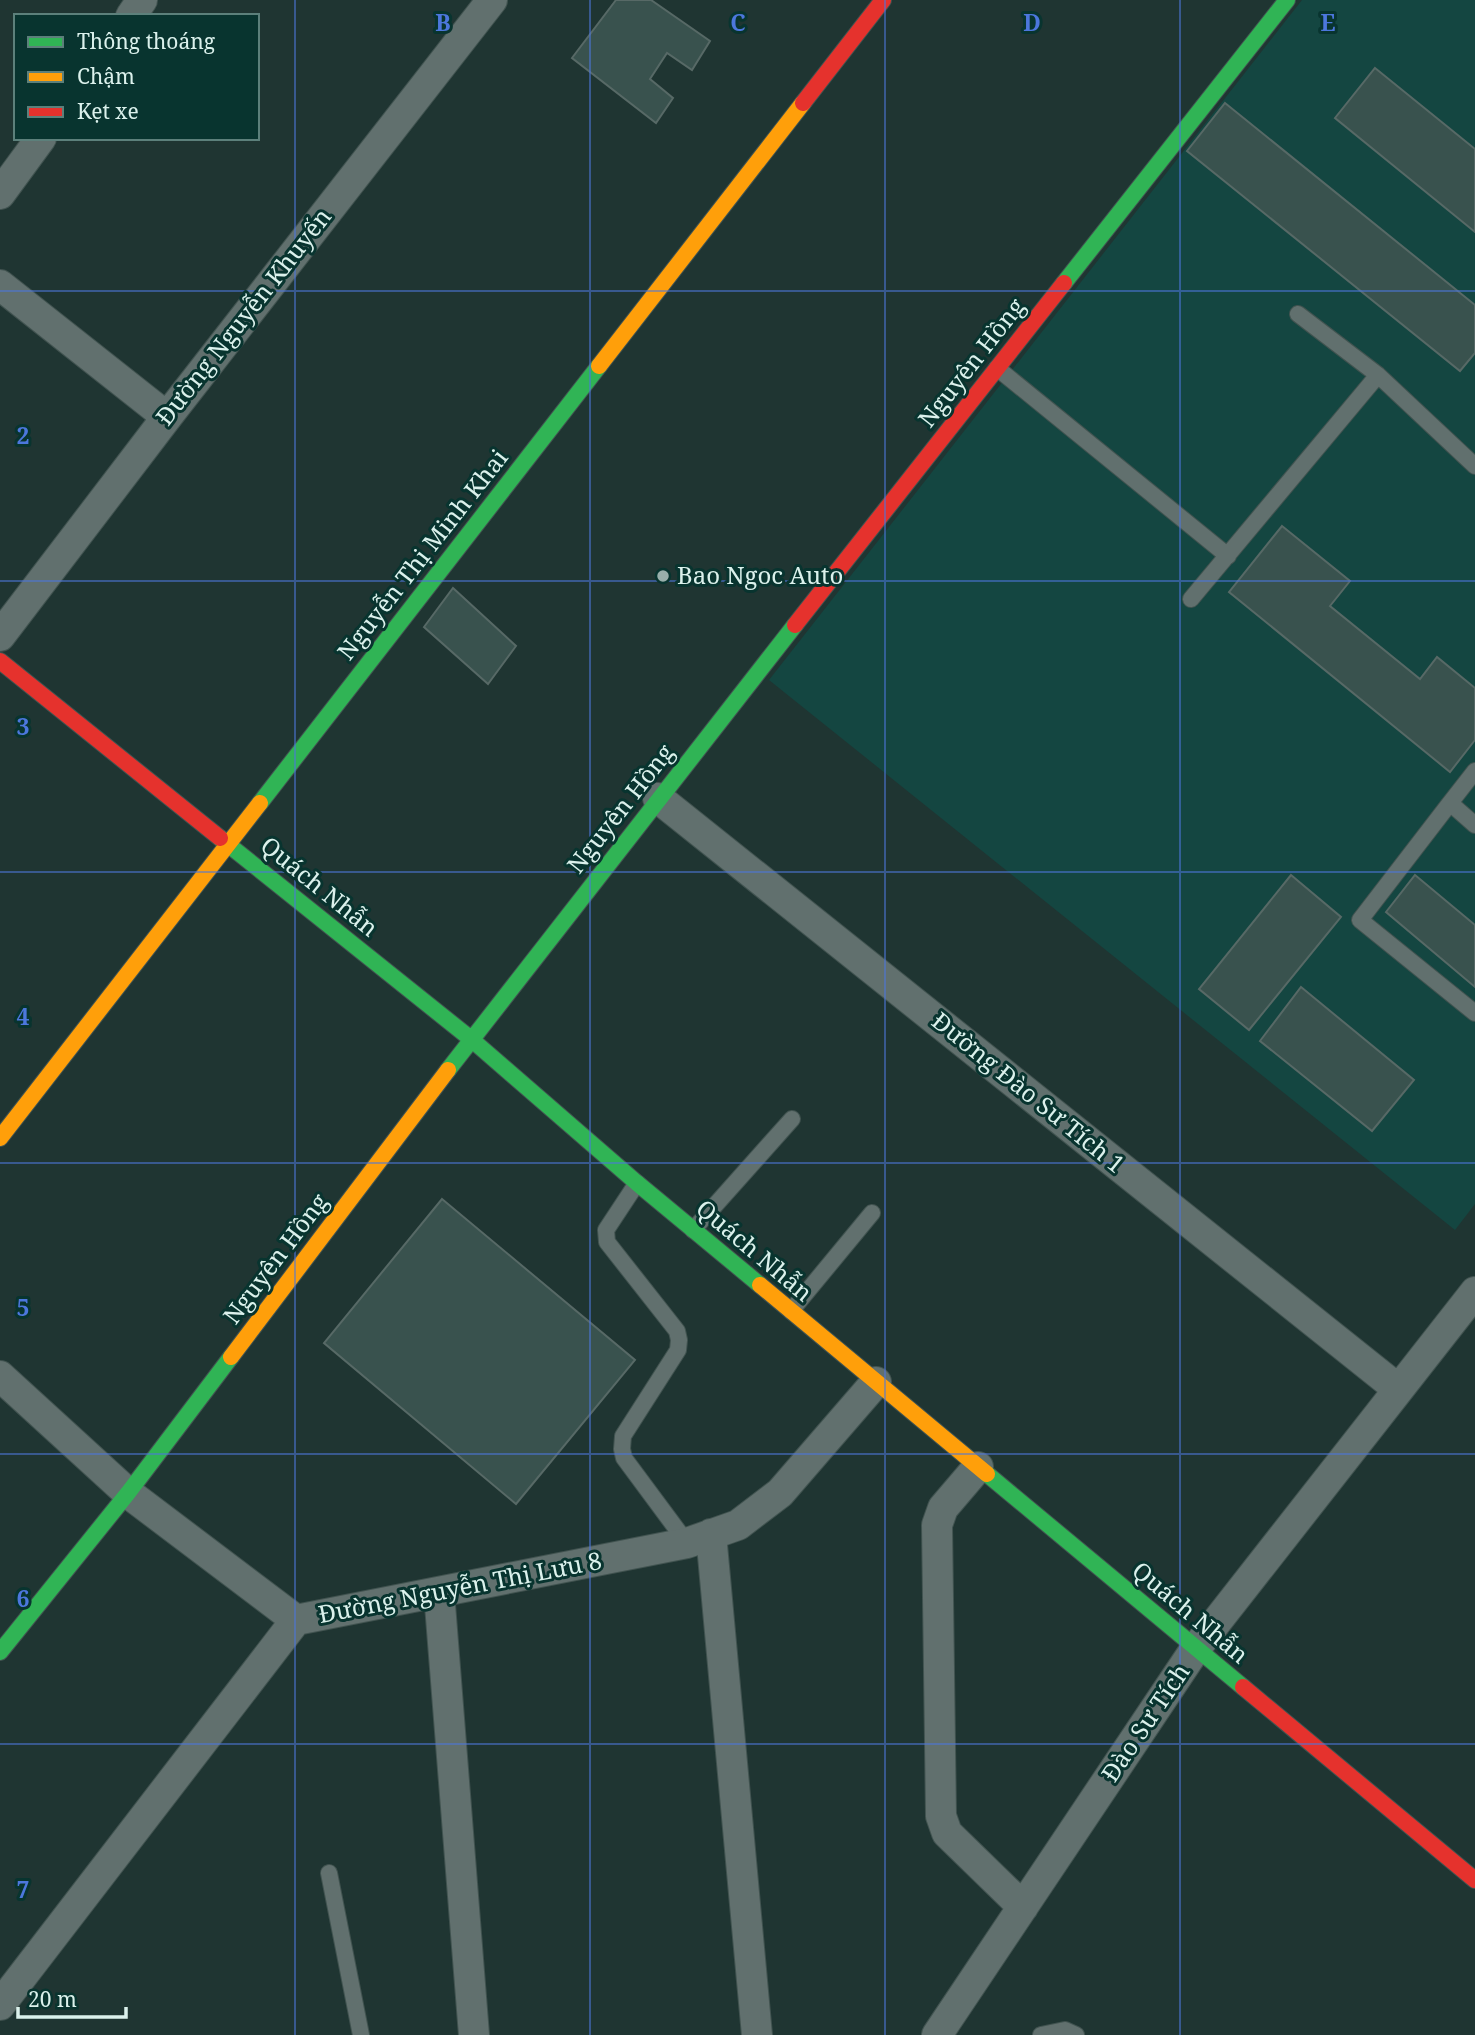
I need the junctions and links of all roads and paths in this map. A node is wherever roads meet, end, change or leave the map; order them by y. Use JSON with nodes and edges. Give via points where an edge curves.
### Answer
{"nodes":[{"id":1,"x":492,"y":0,"type":"edge"},
{"id":2,"x":883,"y":0,"type":"edge"},
{"id":3,"x":1287,"y":0,"type":"edge"},
{"id":4,"x":40,"y":140,"type":"edge"},
{"id":5,"x":0,"y":194,"type":"edge"},
{"id":6,"x":0,"y":285,"type":"edge"},
{"id":7,"x":1298,"y":314,"type":"dead end"},
{"id":8,"x":997,"y":368,"type":"junction"},
{"id":9,"x":1378,"y":375,"type":"junction"},
{"id":10,"x":167,"y":417,"type":"junction"},
{"id":11,"x":1475,"y":466,"type":"edge"},
{"id":12,"x":1228,"y":555,"type":"junction"},
{"id":13,"x":1191,"y":599,"type":"dead end"},
{"id":14,"x":0,"y":636,"type":"edge"},
{"id":15,"x":0,"y":661,"type":"edge"},
{"id":16,"x":1475,"y":771,"type":"edge"},
{"id":17,"x":658,"y":798,"type":"junction"},
{"id":18,"x":1450,"y":803,"type":"junction"},
{"id":19,"x":1475,"y":825,"type":"edge"},
{"id":20,"x":228,"y":844,"type":"junction"},
{"id":21,"x":1475,"y":1013,"type":"edge"},
{"id":22,"x":471,"y":1039,"type":"junction"},
{"id":23,"x":792,"y":1119,"type":"dead end"},
{"id":24,"x":0,"y":1138,"type":"edge"},
{"id":25,"x":637,"y":1183,"type":"junction"},
{"id":26,"x":872,"y":1213,"type":"dead end"},
{"id":27,"x":694,"y":1230,"type":"junction"},
{"id":28,"x":1475,"y":1292,"type":"edge"},
{"id":29,"x":791,"y":1311,"type":"junction"},
{"id":30,"x":0,"y":1376,"type":"edge"},
{"id":31,"x":876,"y":1382,"type":"junction"},
{"id":32,"x":1398,"y":1389,"type":"junction"},
{"id":33,"x":978,"y":1467,"type":"junction"},
{"id":34,"x":128,"y":1493,"type":"junction"},
{"id":35,"x":699,"y":1539,"type":"junction"},
{"id":36,"x":439,"y":1592,"type":"junction"},
{"id":37,"x":296,"y":1620,"type":"junction"},
{"id":38,"x":1196,"y":1648,"type":"junction"},
{"id":39,"x":0,"y":1652,"type":"edge"},
{"id":40,"x":329,"y":1873,"type":"dead end"},
{"id":41,"x":1474,"y":1877,"type":"edge"},
{"id":42,"x":1023,"y":1906,"type":"junction"},
{"id":43,"x":0,"y":2005,"type":"edge"},
{"id":44,"x":361,"y":2035,"type":"edge"},
{"id":45,"x":474,"y":2035,"type":"edge"},
{"id":46,"x":757,"y":2035,"type":"edge"},
{"id":47,"x":937,"y":2035,"type":"edge"},
{"id":48,"x":1041,"y":2035,"type":"edge"},
{"id":49,"x":1076,"y":2035,"type":"edge"}],
"edges":[{"from":1,"to":10,"type":"street","name":"Đường Nguyễn Khuyến"},
{"from":2,"to":20,"type":"street","name":"Nguyễn Thị Minh Khai"},
{"from":3,"to":8,"type":"street","name":"Nguyên Hồng"},
{"from":4,"to":5,"type":"street"},
{"from":6,"to":10,"type":"street"},
{"from":7,"to":9,"type":"lane"},
{"from":8,"to":12,"type":"lane"},
{"from":8,"to":17,"type":"street","name":"Nguyên Hồng"},
{"from":9,"to":11,"type":"lane"},
{"from":9,"to":12,"type":"lane"},
{"from":10,"to":14,"type":"street","name":"Đường Nguyễn Khuyến"},
{"from":12,"to":13,"type":"lane"},
{"from":15,"to":20,"type":"street","name":"Quách Nhẫn"},
{"from":16,"to":18,"type":"lane"},
{"from":17,"to":22,"type":"street","name":"Nguyên Hồng"},
{"from":17,"to":32,"type":"street","name":"Đường Đào Sư Tích 1"},
{"from":18,"to":19,"type":"lane"},
{"from":18,"to":21,"type":"lane","via":[[1360,920]]},
{"from":20,"to":22,"type":"street","name":"Quách Nhẫn"},
{"from":20,"to":24,"type":"street","name":"Nguyễn Thị Minh Khai"},
{"from":22,"to":25,"type":"street","name":"Quách Nhẫn"},
{"from":22,"to":34,"type":"street","name":"Nguyên Hồng"},
{"from":23,"to":27,"type":"lane"},
{"from":25,"to":27,"type":"street","name":"Quách Nhẫn"},
{"from":25,"to":35,"type":"lane","via":[[605,1236],[680,1340],[623,1436],[622,1449],[624,1458]]},
{"from":26,"to":29,"type":"lane"},
{"from":27,"to":29,"type":"street","name":"Quách Nhẫn"},
{"from":28,"to":32,"type":"street","name":"Đào Sư Tích"},
{"from":29,"to":31,"type":"street","name":"Quách Nhẫn"},
{"from":30,"to":34,"type":"street"},
{"from":31,"to":33,"type":"street","name":"Quách Nhẫn"},
{"from":31,"to":35,"type":"street","name":"Đường Nguyễn Thị Lưu 8","via":[[780,1493],[738,1525]]},
{"from":32,"to":38,"type":"street","name":"Đào Sư Tích"},
{"from":33,"to":38,"type":"street","name":"Quách Nhẫn"},
{"from":33,"to":42,"type":"street","via":[[943,1508],[937,1524],[940,1816],[947,1833]]},
{"from":34,"to":37,"type":"street"},
{"from":34,"to":39,"type":"street","name":"Nguyên Hồng"},
{"from":35,"to":36,"type":"street","name":"Đường Nguyễn Thị Lưu 8"},
{"from":35,"to":46,"type":"street"},
{"from":36,"to":37,"type":"street","name":"Đường Nguyễn Thị Lưu 8"},
{"from":36,"to":45,"type":"street"},
{"from":37,"to":43,"type":"street","name":"Đường Nguyễn Thị Lưu 8"},
{"from":38,"to":41,"type":"street","name":"Quách Nhẫn"},
{"from":38,"to":42,"type":"street","name":"Đào Sư Tích"},
{"from":40,"to":44,"type":"lane"},
{"from":42,"to":47,"type":"street","name":"Đào Sư Tích"},
{"from":48,"to":49,"type":"lane","via":[[1065,2030]]}]}
